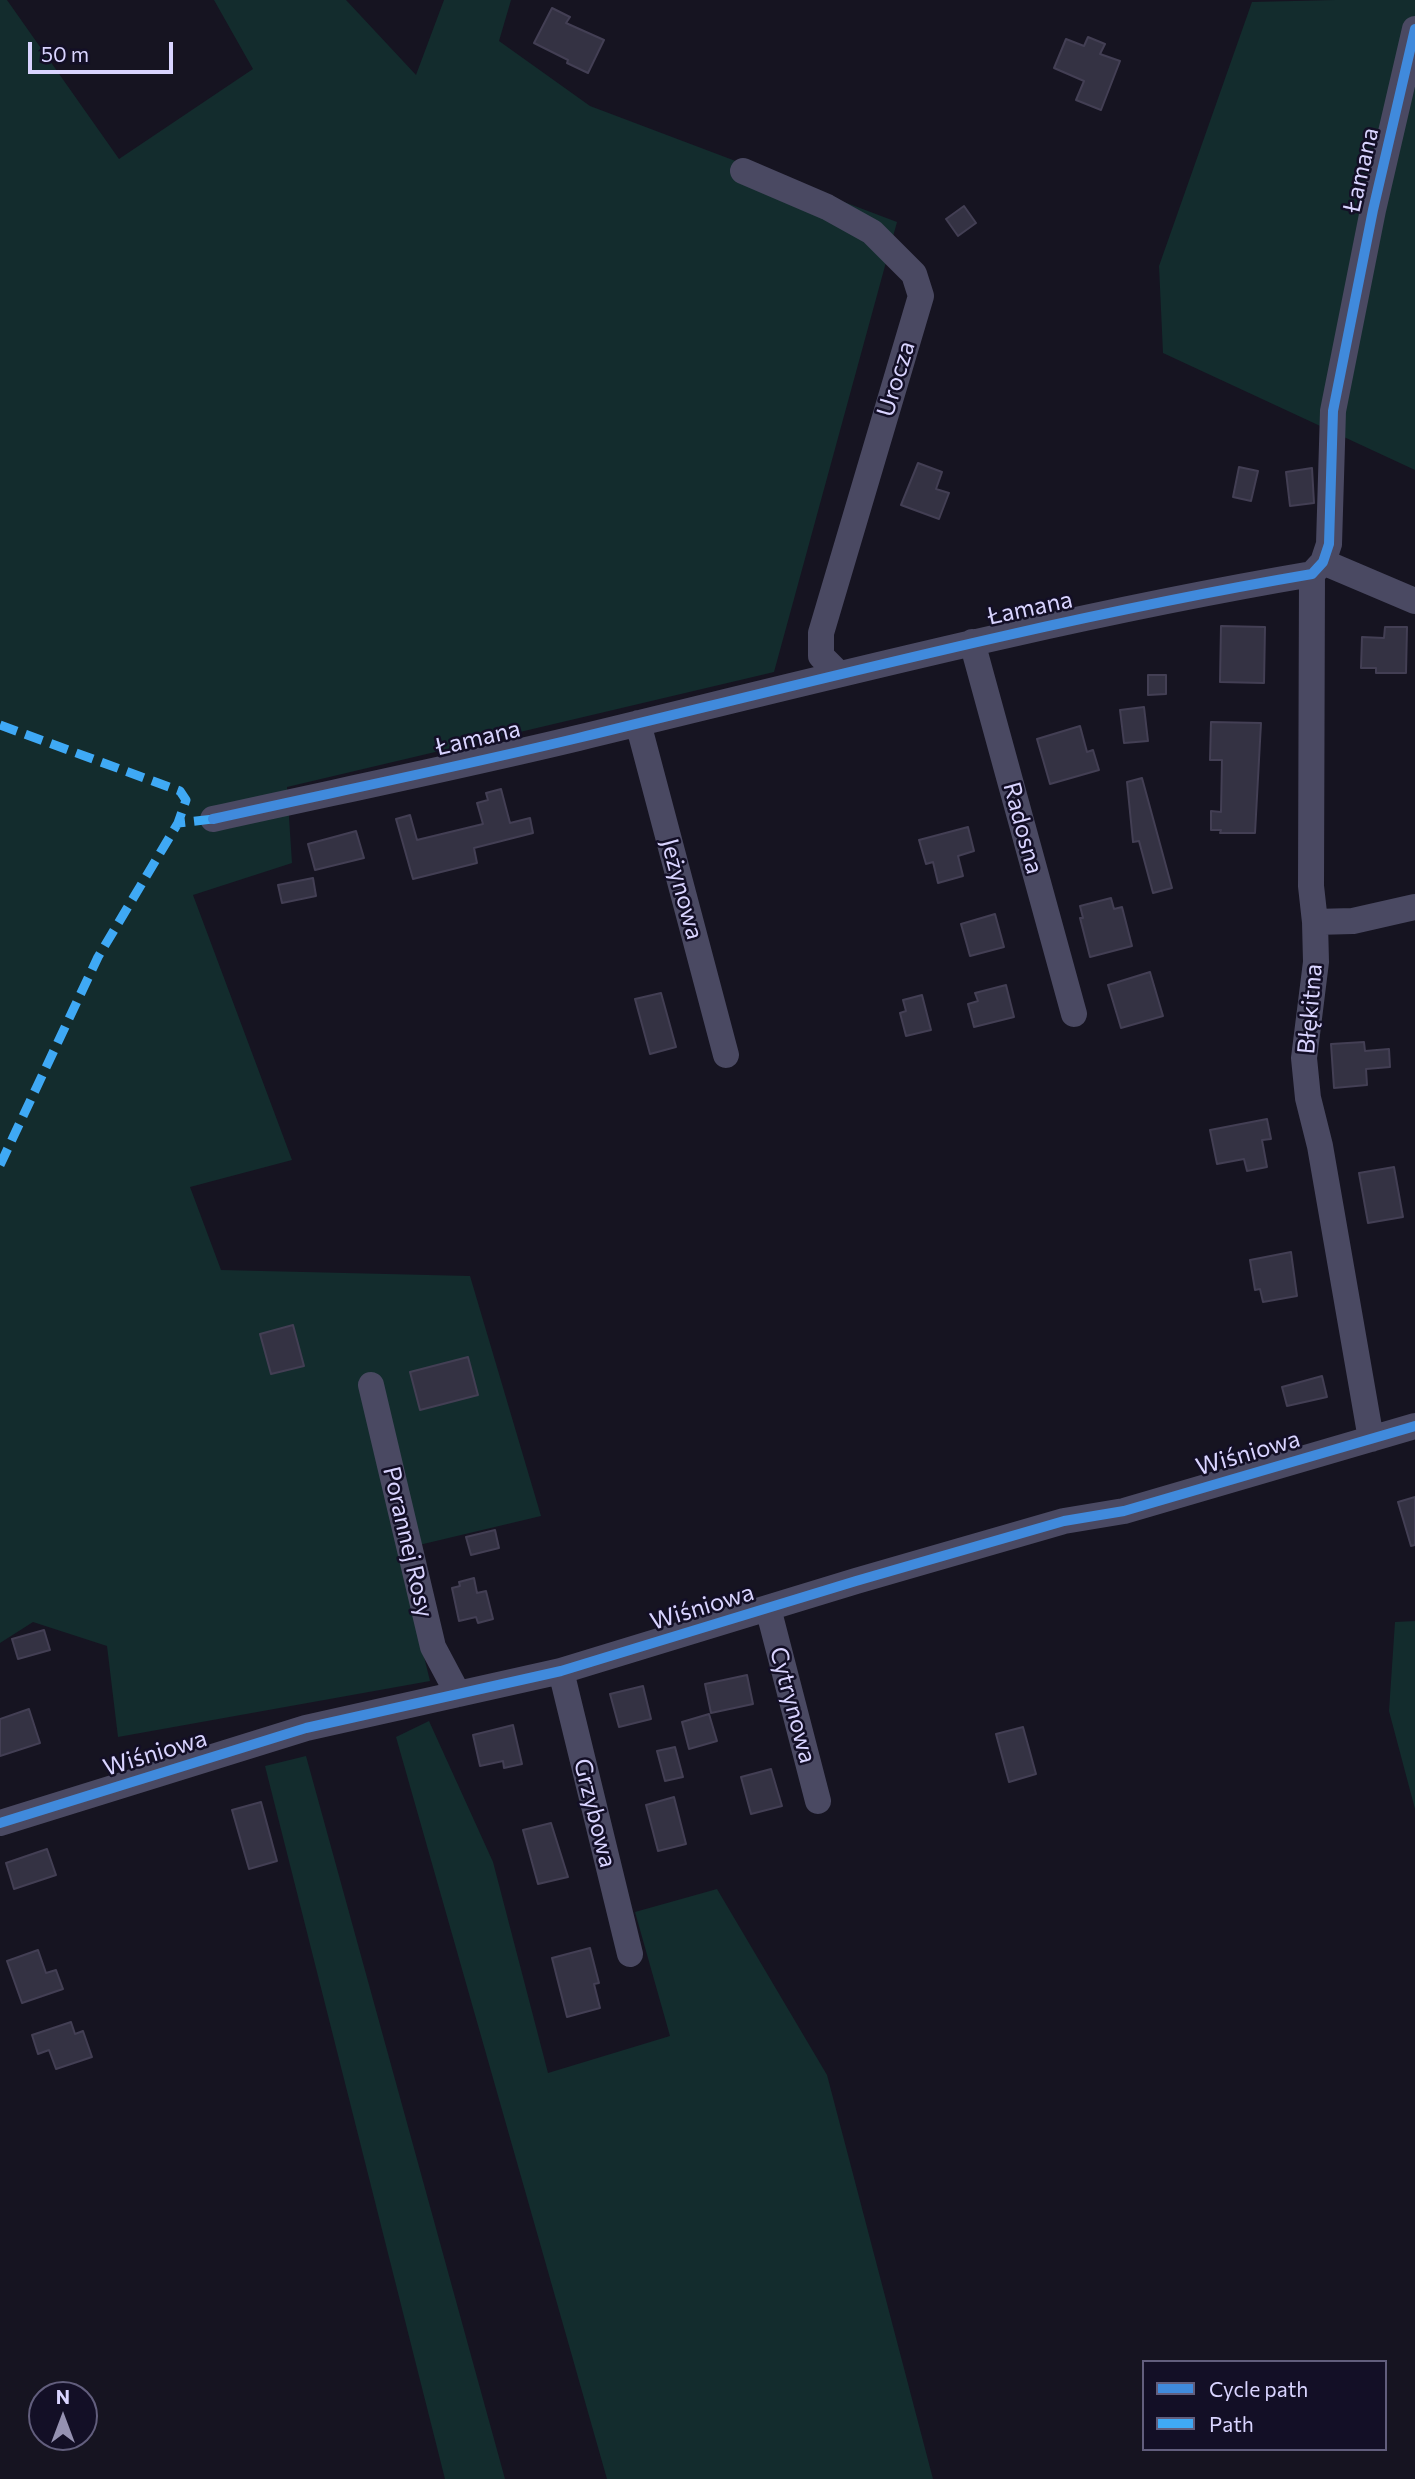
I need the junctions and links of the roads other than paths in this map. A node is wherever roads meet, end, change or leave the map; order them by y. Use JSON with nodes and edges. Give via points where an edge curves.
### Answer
{"nodes":[{"id":1,"x":1415,"y":29,"type":"edge"},
{"id":2,"x":743,"y":171,"type":"dead end"},
{"id":3,"x":1317,"y":568,"type":"junction"},
{"id":4,"x":1415,"y":601,"type":"edge"},
{"id":5,"x":972,"y":642,"type":"junction"},
{"id":6,"x":839,"y":674,"type":"junction"},
{"id":7,"x":638,"y":723,"type":"junction"},
{"id":8,"x":213,"y":818,"type":"dead end"},
{"id":9,"x":1415,"y":907,"type":"edge"},
{"id":10,"x":1315,"y":922,"type":"junction"},
{"id":11,"x":1073,"y":1014,"type":"dead end"},
{"id":12,"x":726,"y":1055,"type":"dead end"},
{"id":13,"x":371,"y":1385,"type":"dead end"},
{"id":14,"x":1415,"y":1426,"type":"edge"},
{"id":15,"x":1371,"y":1439,"type":"junction"},
{"id":16,"x":768,"y":1608,"type":"junction"},
{"id":17,"x":561,"y":1671,"type":"junction"},
{"id":18,"x":458,"y":1694,"type":"junction"},
{"id":19,"x":818,"y":1801,"type":"dead end"},
{"id":20,"x":0,"y":1823,"type":"edge"},
{"id":21,"x":630,"y":1954,"type":"dead end"}],
"edges":[{"from":1,"to":3,"type":"street","name":"Łamana","via":[[1333,411],[1329,544]]},
{"from":2,"to":6,"type":"street","name":"Urocza","via":[[872,232],[914,274],[921,296],[821,632],[821,656]]},
{"from":3,"to":4,"type":"street"},
{"from":3,"to":5,"type":"street","name":"Łamana"},
{"from":3,"to":10,"type":"street","name":"Błękitna","via":[[1311,886]]},
{"from":5,"to":6,"type":"street","name":"Łamana"},
{"from":5,"to":11,"type":"street","name":"Radosna"},
{"from":6,"to":7,"type":"street","name":"Łamana"},
{"from":7,"to":8,"type":"street","name":"Łamana"},
{"from":7,"to":12,"type":"street","name":"Jeżynowa"},
{"from":9,"to":10,"type":"street","via":[[1353,921]]},
{"from":10,"to":15,"type":"street","name":"Błękitna","via":[[1316,962],[1304,1058],[1308,1098]]},
{"from":13,"to":18,"type":"street","name":"Porannej Rosy","via":[[433,1647]]},
{"from":14,"to":15,"type":"street","name":"Wiśniowa"},
{"from":15,"to":16,"type":"street","name":"Wiśniowa","via":[[1124,1511],[1064,1521]]},
{"from":16,"to":17,"type":"street","name":"Wiśniowa"},
{"from":16,"to":19,"type":"street","name":"Cytrynowa"},
{"from":17,"to":18,"type":"street","name":"Wiśniowa"},
{"from":17,"to":21,"type":"street","name":"Grzybowa"},
{"from":18,"to":20,"type":"street","name":"Wiśniowa","via":[[306,1728]]}]}
